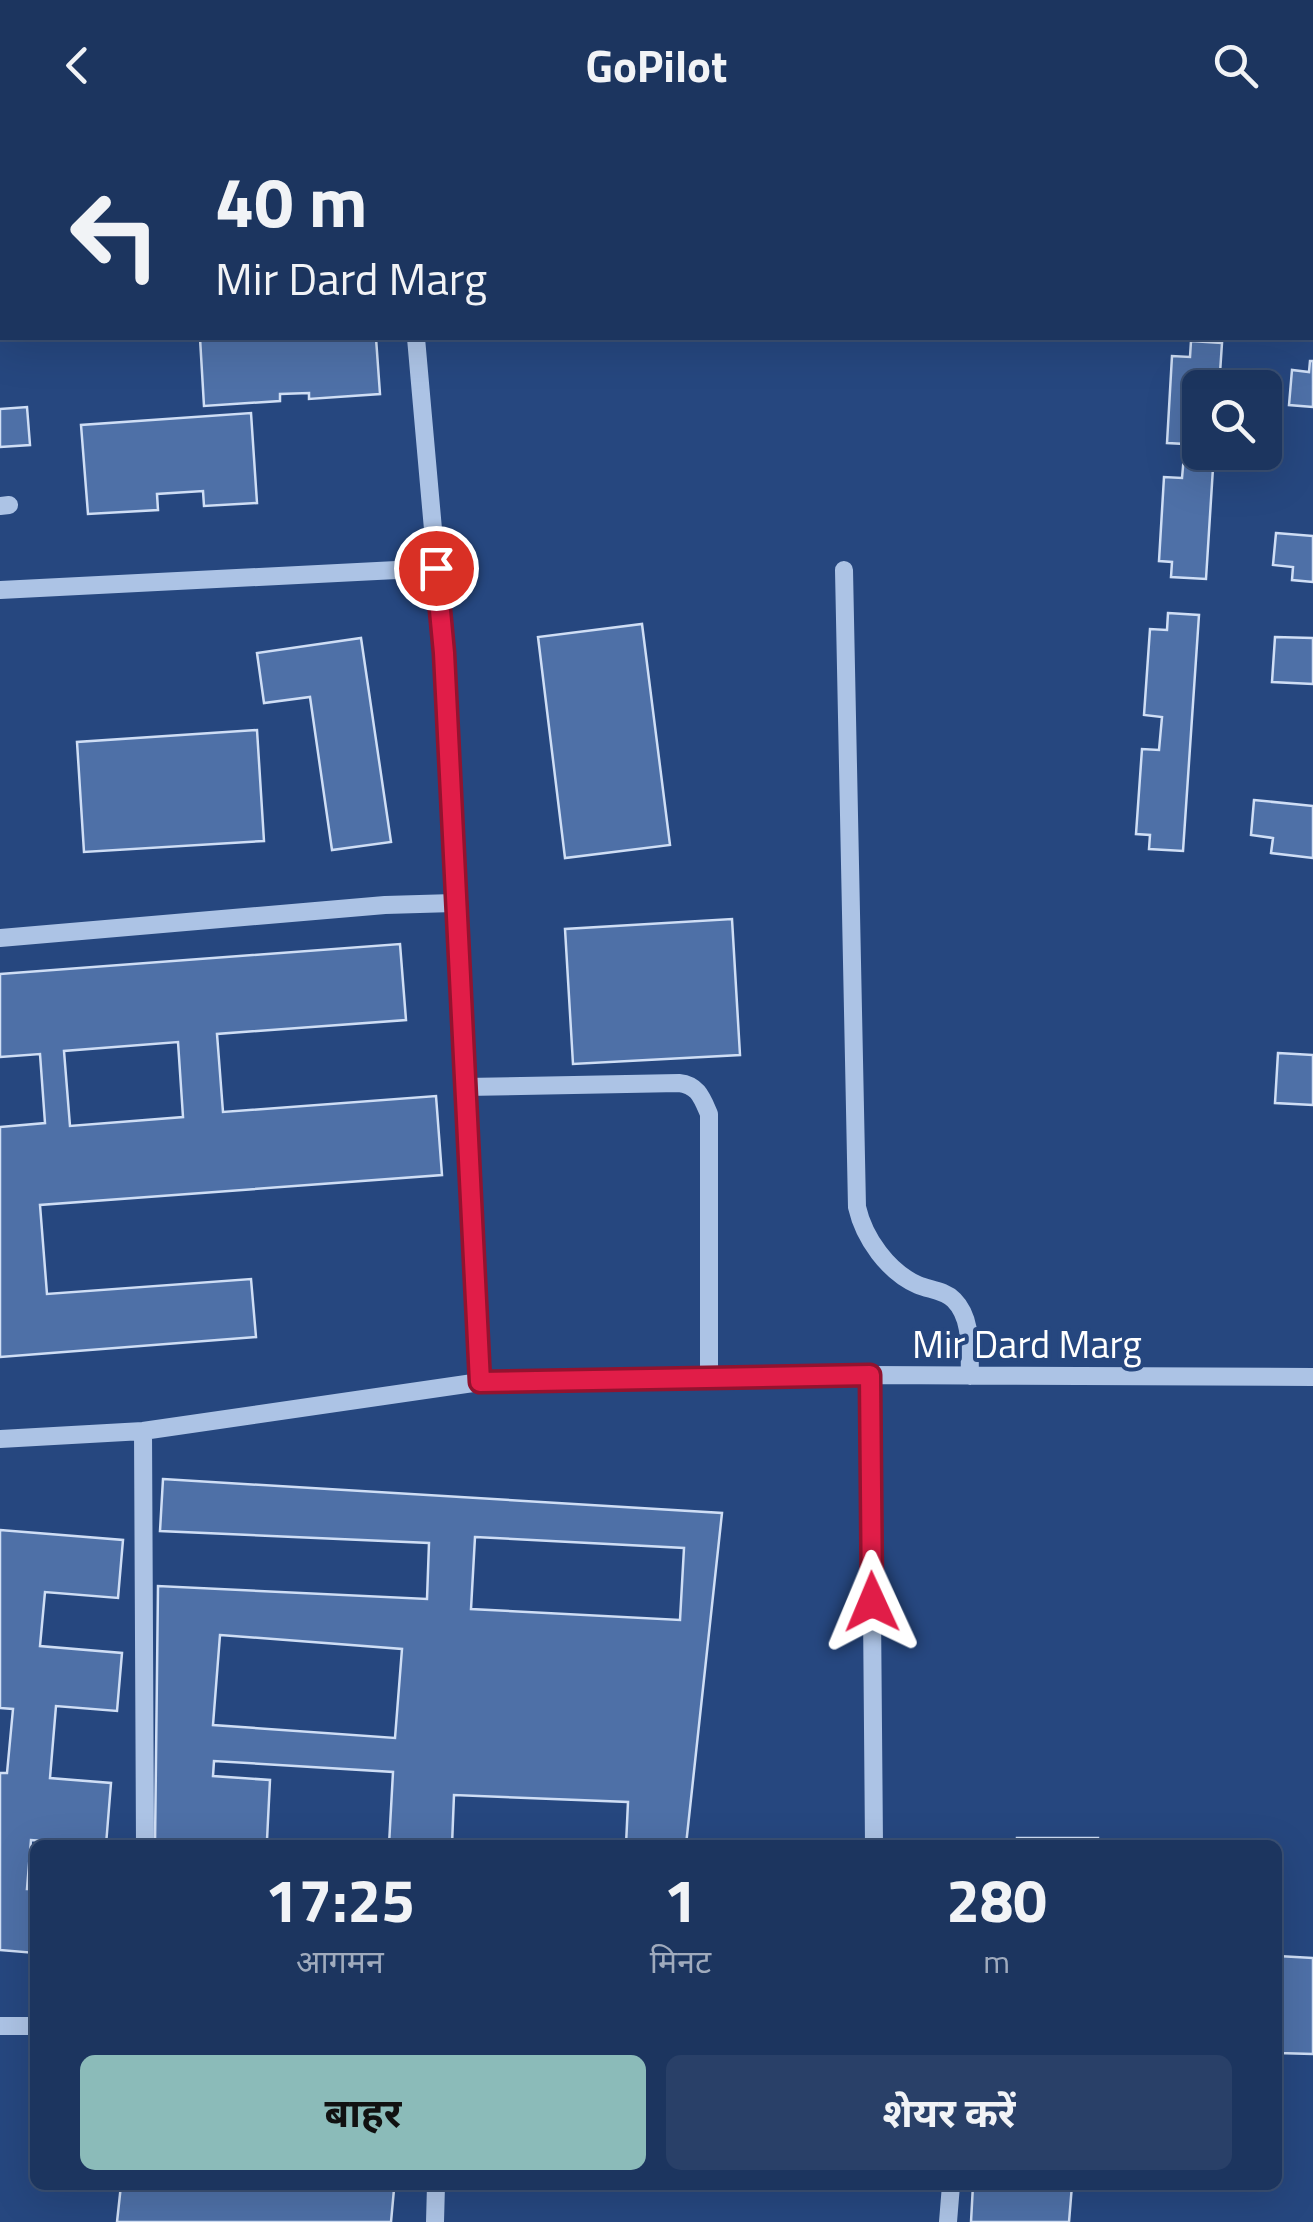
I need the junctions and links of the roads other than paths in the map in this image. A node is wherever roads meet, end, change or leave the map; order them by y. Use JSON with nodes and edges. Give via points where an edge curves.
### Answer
{"nodes":[{"id":1,"x":416,"y":340,"type":"edge"},
{"id":2,"x":436,"y":568,"type":"junction"},
{"id":3,"x":844,"y":570,"type":"dead end"},
{"id":4,"x":0,"y":590,"type":"edge"},
{"id":5,"x":454,"y":903,"type":"junction"},
{"id":6,"x":0,"y":938,"type":"edge"},
{"id":7,"x":465,"y":1087,"type":"junction"},
{"id":8,"x":870,"y":1375,"type":"junction"},
{"id":9,"x":970,"y":1376,"type":"junction"},
{"id":10,"x":709,"y":1378,"type":"junction"},
{"id":11,"x":1313,"y":1378,"type":"edge"},
{"id":12,"x":480,"y":1382,"type":"junction"},
{"id":13,"x":144,"y":1430,"type":"junction"},
{"id":14,"x":0,"y":1439,"type":"edge"},
{"id":15,"x":145,"y":1840,"type":"edge"},
{"id":16,"x":874,"y":1840,"type":"edge"},
{"id":17,"x":0,"y":2026,"type":"edge"},
{"id":18,"x":30,"y":2026,"type":"edge"},
{"id":19,"x":436,"y":2190,"type":"edge"},
{"id":20,"x":950,"y":2190,"type":"edge"},
{"id":21,"x":435,"y":2222,"type":"edge"},
{"id":22,"x":948,"y":2222,"type":"edge"}],
"edges":[{"from":1,"to":2,"type":"street"},
{"from":2,"to":4,"type":"street"},
{"from":2,"to":5,"type":"street"},
{"from":3,"to":9,"type":"street","via":[[856,1207],[884,1258],[915,1284],[954,1300],[968,1330]]},
{"from":5,"to":6,"type":"street"},
{"from":5,"to":7,"type":"street"},
{"from":7,"to":10,"type":"street","via":[[679,1083],[699,1092],[710,1114]]},
{"from":7,"to":12,"type":"street"},
{"from":8,"to":9,"type":"street","name":"Mir Dard Marg"},
{"from":8,"to":10,"type":"street","name":"Mir Dard Marg"},
{"from":8,"to":16,"type":"street"},
{"from":9,"to":11,"type":"street","name":"Mir Dard Marg"},
{"from":10,"to":12,"type":"street","name":"Mir Dard Marg"},
{"from":12,"to":13,"type":"street","name":"Mir Dard Marg"},
{"from":13,"to":14,"type":"street","name":"Mir Dard Marg"},
{"from":13,"to":15,"type":"street"},
{"from":17,"to":18,"type":"street"},
{"from":19,"to":21,"type":"street"},
{"from":20,"to":22,"type":"street"}]}
